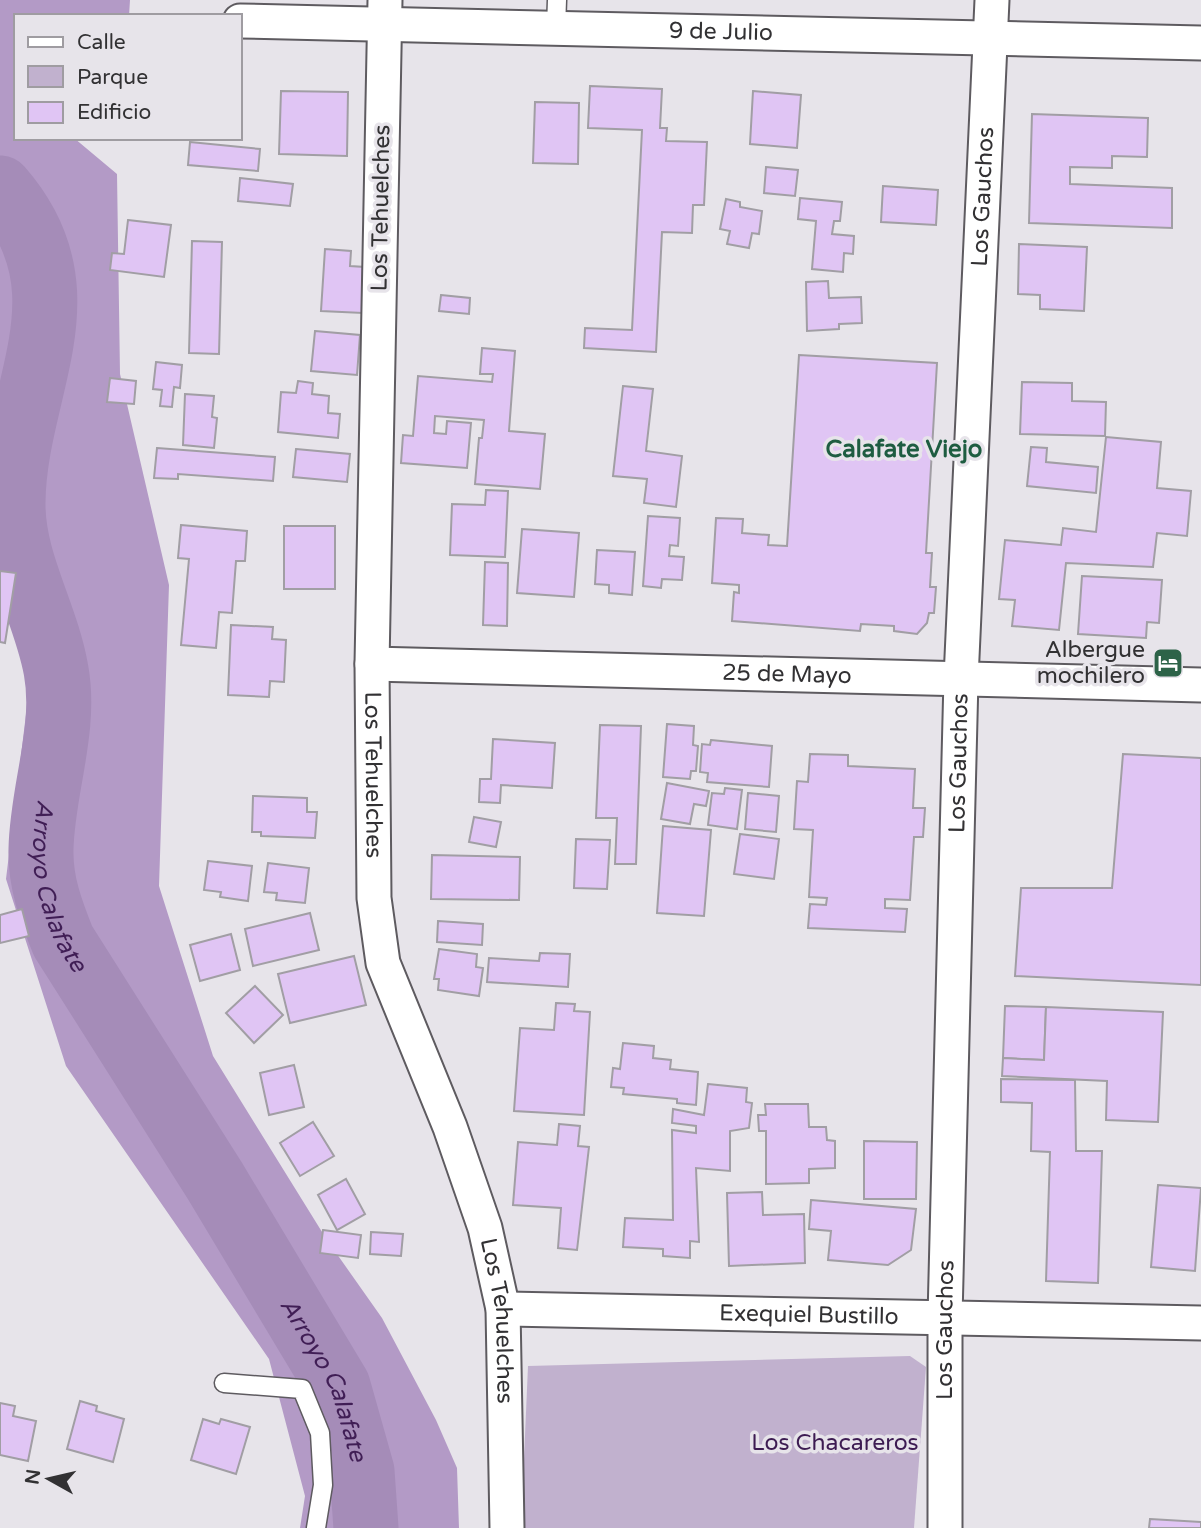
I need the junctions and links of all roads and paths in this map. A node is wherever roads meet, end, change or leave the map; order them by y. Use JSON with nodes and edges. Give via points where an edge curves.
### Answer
{"nodes":[{"id":1,"x":992,"y":0,"type":"edge"},
{"id":2,"x":385,"y":12,"type":"edge"},
{"id":3,"x":556,"y":14,"type":"edge"},
{"id":4,"x":242,"y":21,"type":"edge"},
{"id":5,"x":991,"y":38,"type":"junction"},
{"id":6,"x":1201,"y":43,"type":"edge"},
{"id":7,"x":372,"y":664,"type":"junction"},
{"id":8,"x":961,"y":679,"type":"junction"},
{"id":9,"x":1201,"y":685,"type":"edge"},
{"id":10,"x":502,"y":1309,"type":"junction"},
{"id":11,"x":945,"y":1317,"type":"junction"},
{"id":12,"x":1201,"y":1322,"type":"edge"},
{"id":13,"x":224,"y":1383,"type":"dead end"},
{"id":14,"x":316,"y":1528,"type":"edge"},
{"id":15,"x":507,"y":1528,"type":"edge"},
{"id":16,"x":945,"y":1528,"type":"edge"}],
"edges":[{"from":1,"to":5,"type":"street","name":"Los Gauchos"},
{"from":2,"to":3,"type":"street","name":"9 de Julio"},
{"from":2,"to":4,"type":"street","name":"9 de Julio"},
{"from":2,"to":7,"type":"street","name":"Los Tehuelches"},
{"from":3,"to":5,"type":"street","name":"9 de Julio"},
{"from":5,"to":6,"type":"street","name":"9 de Julio"},
{"from":5,"to":8,"type":"street","name":"Los Gauchos"},
{"from":7,"to":8,"type":"street","name":"25 de Mayo"},
{"from":7,"to":10,"type":"street","name":"Los Tehuelches","via":[[374,898],[383,963],[450,1127],[485,1228]]},
{"from":8,"to":9,"type":"street","name":"25 de Mayo"},
{"from":8,"to":11,"type":"street","name":"Los Gauchos"},
{"from":10,"to":11,"type":"street","name":"Exequiel Bustillo"},
{"from":10,"to":15,"type":"street","name":"Los Tehuelches"},
{"from":11,"to":12,"type":"street","name":"Exequiel Bustillo"},
{"from":11,"to":16,"type":"street","name":"Los Gauchos"},
{"from":13,"to":14,"type":"lane","via":[[302,1389],[320,1433],[323,1485]]}]}
